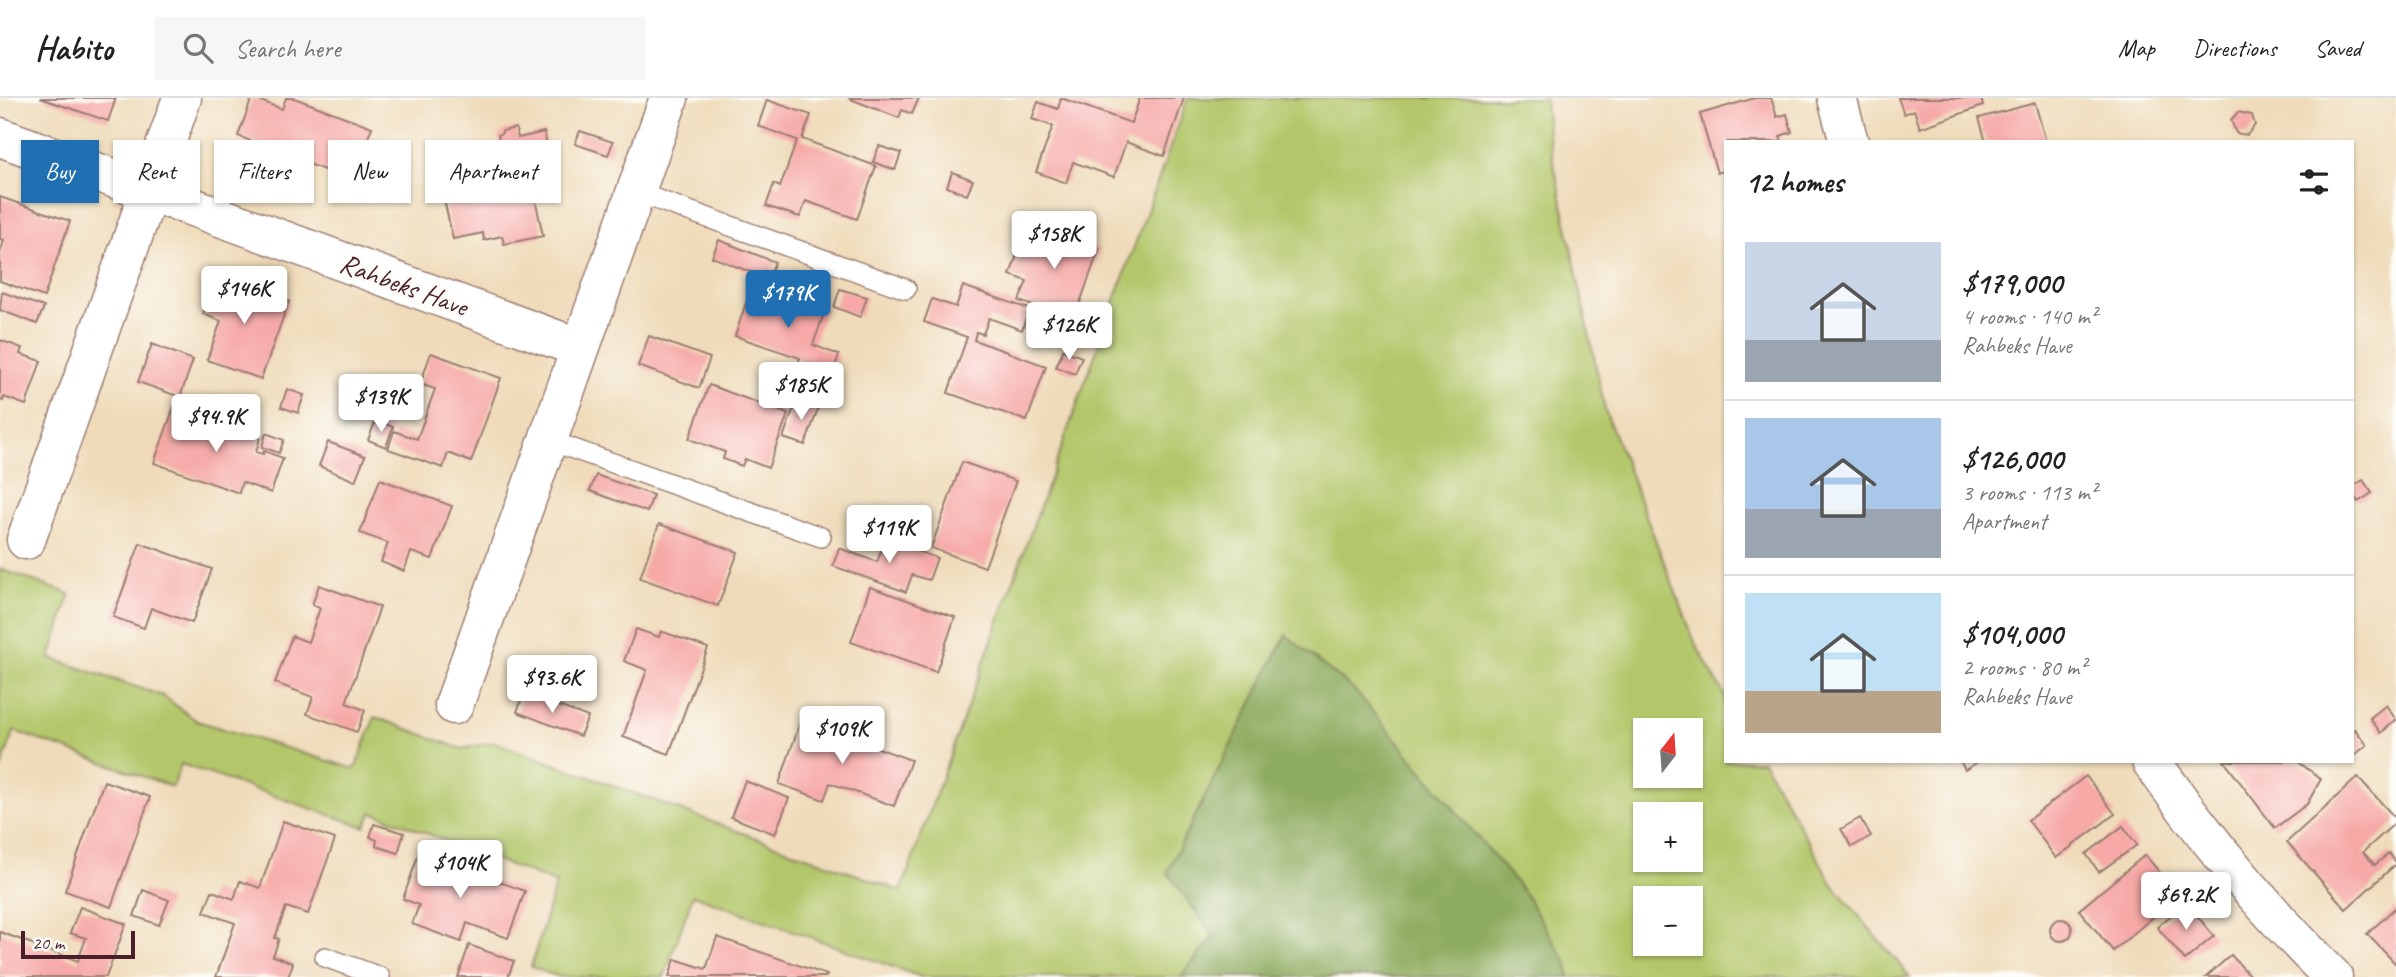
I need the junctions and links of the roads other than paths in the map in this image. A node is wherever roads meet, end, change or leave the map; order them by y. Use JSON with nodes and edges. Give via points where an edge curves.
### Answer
{"nodes":[{"id":1,"x":182,"y":98,"type":"edge"},
{"id":2,"x":669,"y":98,"type":"edge"},
{"id":3,"x":1838,"y":98,"type":"edge"},
{"id":4,"x":0,"y":137,"type":"edge"},
{"id":5,"x":167,"y":140,"type":"edge"},
{"id":6,"x":1848,"y":140,"type":"edge"},
{"id":7,"x":113,"y":178,"type":"edge"},
{"id":8,"x":636,"y":192,"type":"junction"},
{"id":9,"x":145,"y":203,"type":"edge"},
{"id":10,"x":182,"y":203,"type":"edge"},
{"id":11,"x":906,"y":289,"type":"dead end"},
{"id":12,"x":580,"y":348,"type":"junction"},
{"id":13,"x":548,"y":440,"type":"junction"},
{"id":14,"x":821,"y":537,"type":"dead end"},
{"id":15,"x":26,"y":540,"type":"dead end"},
{"id":16,"x":454,"y":705,"type":"dead end"},
{"id":17,"x":2152,"y":763,"type":"edge"},
{"id":18,"x":325,"y":957,"type":"dead end"},
{"id":19,"x":380,"y":977,"type":"edge"},
{"id":20,"x":2333,"y":977,"type":"edge"}],
"edges":[{"from":1,"to":5,"type":"street"},
{"from":2,"to":8,"type":"street"},
{"from":3,"to":6,"type":"street"},
{"from":4,"to":7,"type":"street","name":"Rahbeks Have"},
{"from":8,"to":11,"type":"lane"},
{"from":8,"to":12,"type":"street"},
{"from":9,"to":15,"type":"street"},
{"from":10,"to":12,"type":"street","name":"Rahbeks Have"},
{"from":12,"to":13,"type":"street"},
{"from":13,"to":14,"type":"lane"},
{"from":13,"to":16,"type":"street"},
{"from":17,"to":20,"type":"street","via":[[2208,839]]},
{"from":18,"to":19,"type":"lane"}]}
